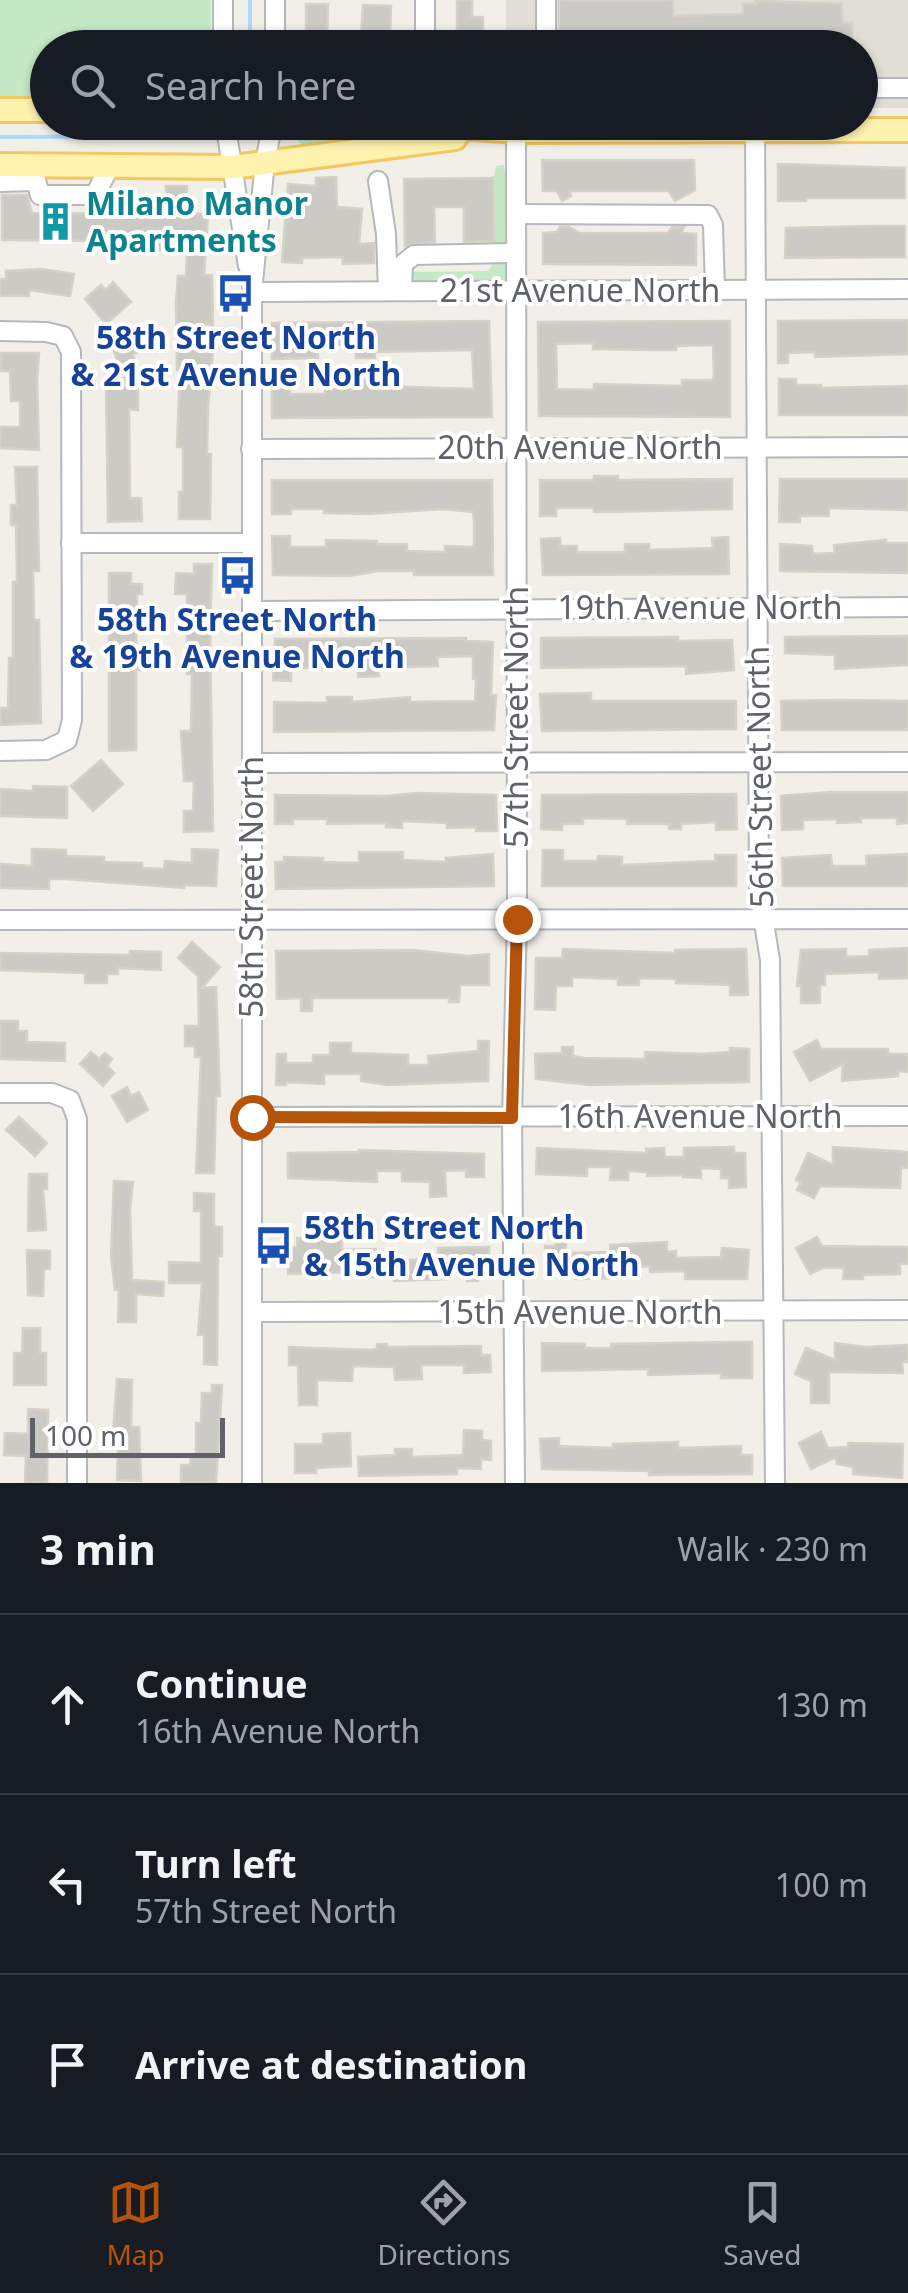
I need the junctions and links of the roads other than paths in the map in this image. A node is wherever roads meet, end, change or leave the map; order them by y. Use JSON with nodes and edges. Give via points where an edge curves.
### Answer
{"nodes":[{"id":1,"x":223,"y":0,"type":"edge"},
{"id":2,"x":275,"y":0,"type":"edge"},
{"id":3,"x":425,"y":0,"type":"edge"},
{"id":4,"x":546,"y":0,"type":"edge"},
{"id":5,"x":223,"y":30,"type":"edge"},
{"id":6,"x":275,"y":30,"type":"edge"},
{"id":7,"x":425,"y":30,"type":"edge"},
{"id":8,"x":546,"y":30,"type":"edge"},
{"id":9,"x":878,"y":88,"type":"edge"},
{"id":10,"x":908,"y":88,"type":"edge"},
{"id":11,"x":0,"y":110,"type":"edge"},
{"id":12,"x":30,"y":110,"type":"edge"},
{"id":13,"x":878,"y":129,"type":"edge"},
{"id":14,"x":908,"y":130,"type":"edge"},
{"id":15,"x":229,"y":140,"type":"edge"},
{"id":16,"x":269,"y":140,"type":"edge"},
{"id":17,"x":443,"y":140,"type":"edge"},
{"id":18,"x":516,"y":140,"type":"edge"},
{"id":19,"x":755,"y":140,"type":"edge"},
{"id":20,"x":265,"y":162,"type":"junction"},
{"id":21,"x":0,"y":165,"type":"edge"},
{"id":22,"x":233,"y":167,"type":"junction"},
{"id":23,"x":34,"y":173,"type":"junction"},
{"id":24,"x":378,"y":181,"type":"dead end"},
{"id":25,"x":0,"y":182,"type":"edge"},
{"id":26,"x":516,"y":214,"type":"junction"},
{"id":27,"x":516,"y":252,"type":"junction"},
{"id":28,"x":908,"y":289,"type":"edge"},
{"id":29,"x":716,"y":290,"type":"junction"},
{"id":30,"x":756,"y":290,"type":"junction"},
{"id":31,"x":395,"y":291,"type":"junction"},
{"id":32,"x":516,"y":291,"type":"junction"},
{"id":33,"x":252,"y":292,"type":"junction"},
{"id":34,"x":0,"y":331,"type":"edge"},
{"id":35,"x":908,"y":447,"type":"edge"},
{"id":36,"x":516,"y":448,"type":"junction"},
{"id":37,"x":757,"y":448,"type":"junction"},
{"id":38,"x":252,"y":449,"type":"junction"},
{"id":39,"x":70,"y":543,"type":"junction"},
{"id":40,"x":252,"y":543,"type":"junction"},
{"id":41,"x":908,"y":607,"type":"edge"},
{"id":42,"x":758,"y":608,"type":"junction"},
{"id":43,"x":516,"y":610,"type":"junction"},
{"id":44,"x":252,"y":611,"type":"junction"},
{"id":45,"x":0,"y":751,"type":"edge"},
{"id":46,"x":759,"y":762,"type":"junction"},
{"id":47,"x":908,"y":762,"type":"edge"},
{"id":48,"x":252,"y":763,"type":"junction"},
{"id":49,"x":516,"y":763,"type":"junction"},
{"id":50,"x":517,"y":919,"type":"junction"},
{"id":51,"x":762,"y":919,"type":"junction"},
{"id":52,"x":908,"y":919,"type":"edge"},
{"id":53,"x":0,"y":920,"type":"edge"},
{"id":54,"x":252,"y":920,"type":"junction"},
{"id":55,"x":0,"y":1094,"type":"edge"},
{"id":56,"x":908,"y":1116,"type":"edge"},
{"id":57,"x":252,"y":1117,"type":"junction"},
{"id":58,"x":772,"y":1117,"type":"junction"},
{"id":59,"x":512,"y":1118,"type":"junction"},
{"id":60,"x":908,"y":1310,"type":"edge"},
{"id":61,"x":252,"y":1312,"type":"junction"},
{"id":62,"x":772,"y":1312,"type":"junction"},
{"id":63,"x":513,"y":1314,"type":"junction"},
{"id":64,"x":78,"y":1483,"type":"edge"},
{"id":65,"x":252,"y":1483,"type":"edge"},
{"id":66,"x":515,"y":1483,"type":"edge"},
{"id":67,"x":775,"y":1483,"type":"edge"}],
"edges":[{"from":1,"to":5,"type":"street"},
{"from":2,"to":6,"type":"street"},
{"from":3,"to":7,"type":"street"},
{"from":4,"to":8,"type":"street"},
{"from":9,"to":10,"type":"street"},
{"from":11,"to":12,"type":"main road"},
{"from":13,"to":14,"type":"main road"},
{"from":15,"to":22,"type":"street","name":"58th Street North"},
{"from":16,"to":20,"type":"street","name":"58th Street North"},
{"from":17,"to":20,"type":"main road"},
{"from":18,"to":26,"type":"street","name":"57th Street North"},
{"from":19,"to":30,"type":"street","name":"56th Street North"},
{"from":20,"to":22,"type":"main road"},
{"from":20,"to":33,"type":"street","name":"58th Street North"},
{"from":21,"to":23,"type":"main road"},
{"from":22,"to":23,"type":"main road"},
{"from":22,"to":33,"type":"street","name":"58th Street North"},
{"from":23,"to":25,"type":"street"},
{"from":24,"to":31,"type":"street"},
{"from":26,"to":27,"type":"street","name":"57th Street North"},
{"from":26,"to":29,"type":"street","via":[[708,215]]},
{"from":27,"to":31,"type":"street","via":[[414,255],[403,264]]},
{"from":27,"to":32,"type":"street","name":"57th Street North"},
{"from":28,"to":30,"type":"street","name":"21st Avenue North"},
{"from":29,"to":30,"type":"street","name":"21st Avenue North"},
{"from":29,"to":32,"type":"street","name":"21st Avenue North"},
{"from":30,"to":37,"type":"street","name":"56th Street North"},
{"from":31,"to":32,"type":"street","name":"21st Avenue North"},
{"from":31,"to":33,"type":"street","name":"21st Avenue North"},
{"from":32,"to":36,"type":"street","name":"57th Street North"},
{"from":33,"to":38,"type":"street","name":"58th Street North"},
{"from":34,"to":39,"type":"street","via":[[63,336],[71,352]]},
{"from":35,"to":37,"type":"street","name":"20th Avenue North"},
{"from":36,"to":37,"type":"street","name":"20th Avenue North"},
{"from":36,"to":38,"type":"street","name":"20th Avenue North"},
{"from":36,"to":43,"type":"street","name":"57th Street North"},
{"from":37,"to":42,"type":"street","name":"56th Street North"},
{"from":38,"to":40,"type":"street","name":"58th Street North"},
{"from":39,"to":40,"type":"street"},
{"from":39,"to":45,"type":"street","via":[[67,740],[46,750]]},
{"from":40,"to":44,"type":"street","name":"58th Street North"},
{"from":41,"to":42,"type":"street","name":"19th Avenue North"},
{"from":42,"to":43,"type":"street","name":"19th Avenue North"},
{"from":42,"to":46,"type":"street","name":"56th Street North"},
{"from":43,"to":44,"type":"street","name":"19th Avenue North"},
{"from":43,"to":49,"type":"street","name":"57th Street North"},
{"from":44,"to":48,"type":"street","name":"58th Street North"},
{"from":46,"to":47,"type":"street"},
{"from":46,"to":49,"type":"street"},
{"from":46,"to":51,"type":"street","name":"56th Street North"},
{"from":48,"to":49,"type":"street"},
{"from":48,"to":54,"type":"street","name":"58th Street North"},
{"from":49,"to":50,"type":"street","name":"57th Street North"},
{"from":50,"to":51,"type":"street"},
{"from":50,"to":54,"type":"street"},
{"from":50,"to":59,"type":"street","name":"57th Street North"},
{"from":51,"to":52,"type":"street"},
{"from":51,"to":58,"type":"street","name":"56th Street North","via":[[770,960]]},
{"from":53,"to":54,"type":"street"},
{"from":54,"to":57,"type":"street","name":"58th Street North"},
{"from":55,"to":64,"type":"street","via":[[52,1094],[70,1100],[78,1119]]},
{"from":56,"to":58,"type":"street","name":"16th Avenue North"},
{"from":57,"to":59,"type":"street","name":"16th Avenue North"},
{"from":57,"to":61,"type":"street","name":"58th Street North"},
{"from":58,"to":59,"type":"street","name":"16th Avenue North"},
{"from":58,"to":62,"type":"street","name":"56th Street North"},
{"from":59,"to":63,"type":"street","name":"57th Street North"},
{"from":60,"to":62,"type":"street","name":"15th Avenue North"},
{"from":61,"to":63,"type":"street","name":"15th Avenue North"},
{"from":61,"to":65,"type":"street","name":"58th Street North"},
{"from":62,"to":63,"type":"street","name":"15th Avenue North"},
{"from":62,"to":67,"type":"street","name":"56th Street North"},
{"from":63,"to":66,"type":"street","name":"57th Street North"}]}
